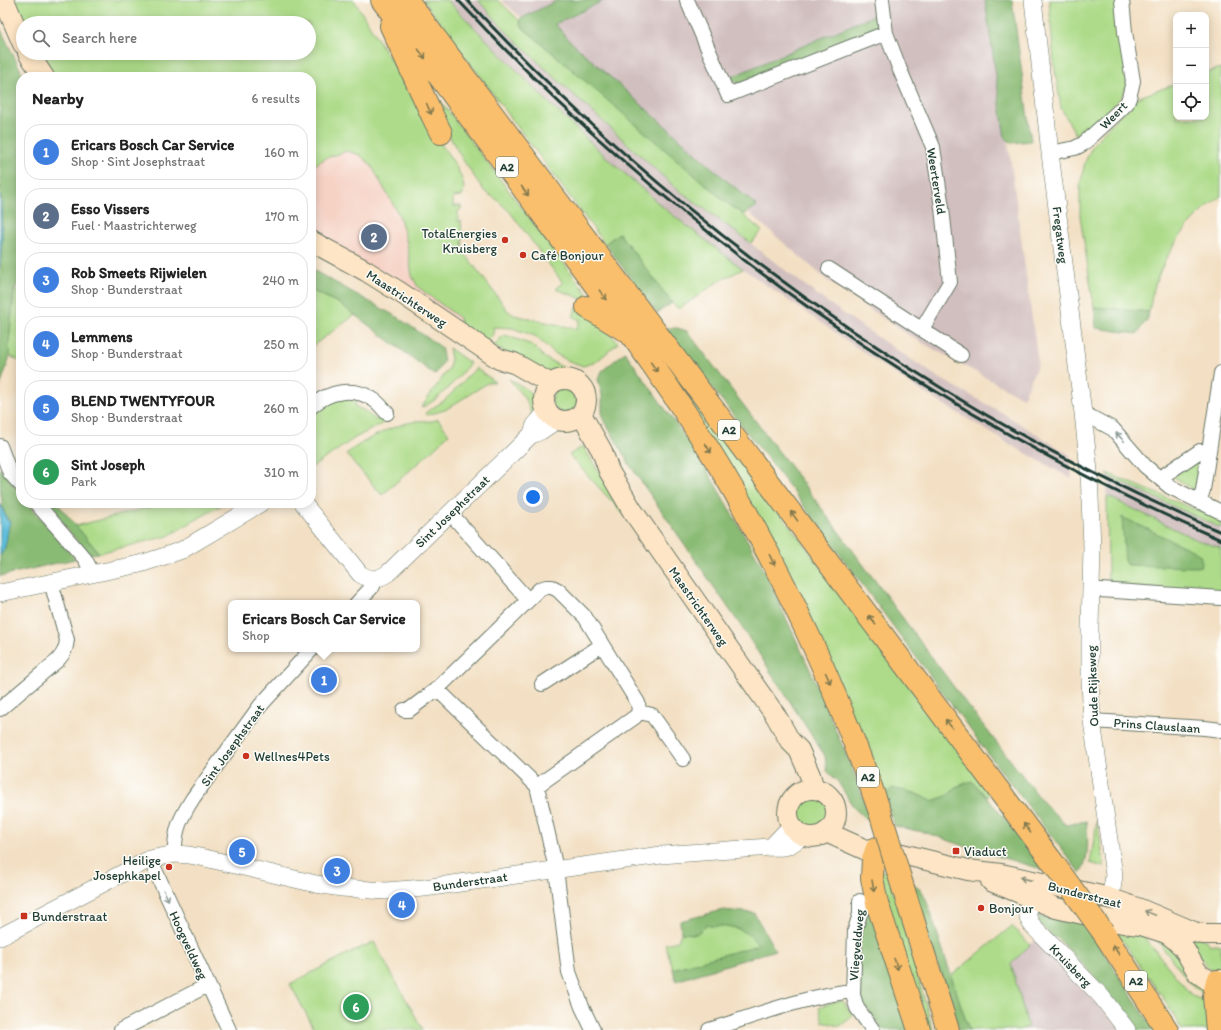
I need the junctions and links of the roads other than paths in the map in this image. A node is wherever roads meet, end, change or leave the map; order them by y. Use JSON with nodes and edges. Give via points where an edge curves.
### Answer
{"nodes":[{"id":1,"x":4,"y":0,"type":"edge"},
{"id":2,"x":381,"y":0,"type":"edge"},
{"id":3,"x":407,"y":0,"type":"edge"},
{"id":4,"x":687,"y":0,"type":"edge"},
{"id":5,"x":882,"y":0,"type":"edge"},
{"id":6,"x":1033,"y":0,"type":"edge"},
{"id":7,"x":1122,"y":0,"type":"edge"},
{"id":8,"x":16,"y":28,"type":"edge"},
{"id":9,"x":886,"y":33,"type":"junction"},
{"id":10,"x":33,"y":60,"type":"edge"},
{"id":11,"x":41,"y":72,"type":"edge"},
{"id":12,"x":441,"y":133,"type":"dead end"},
{"id":13,"x":1050,"y":153,"type":"junction"},
{"id":14,"x":316,"y":244,"type":"edge"},
{"id":15,"x":829,"y":269,"type":"dead end"},
{"id":16,"x":587,"y":307,"type":"dead end"},
{"id":17,"x":922,"y":329,"type":"junction"},
{"id":18,"x":632,"y":334,"type":"junction"},
{"id":19,"x":961,"y":355,"type":"dead end"},
{"id":20,"x":1221,"y":373,"type":"edge"},
{"id":21,"x":316,"y":403,"type":"edge"},
{"id":22,"x":558,"y":407,"type":"junction"},
{"id":23,"x":1083,"y":413,"type":"junction"},
{"id":24,"x":387,"y":414,"type":"dead end"},
{"id":25,"x":0,"y":446,"type":"edge"},
{"id":26,"x":1208,"y":452,"type":"junction"},
{"id":27,"x":1089,"y":471,"type":"joint"},
{"id":28,"x":1160,"y":478,"type":"junction"},
{"id":29,"x":16,"y":480,"type":"edge"},
{"id":30,"x":1199,"y":502,"type":"junction"},
{"id":31,"x":40,"y":508,"type":"edge"},
{"id":32,"x":253,"y":508,"type":"edge"},
{"id":33,"x":307,"y":508,"type":"edge"},
{"id":34,"x":1221,"y":512,"type":"edge"},
{"id":35,"x":450,"y":513,"type":"junction"},
{"id":36,"x":93,"y":574,"type":"junction"},
{"id":37,"x":375,"y":580,"type":"junction"},
{"id":38,"x":51,"y":582,"type":"junction"},
{"id":39,"x":1092,"y":592,"type":"junction"},
{"id":40,"x":0,"y":593,"type":"edge"},
{"id":41,"x":1221,"y":598,"type":"edge"},
{"id":42,"x":360,"y":600,"type":"edge"},
{"id":43,"x":528,"y":600,"type":"junction"},
{"id":44,"x":602,"y":644,"type":"junction"},
{"id":45,"x":309,"y":652,"type":"edge"},
{"id":46,"x":542,"y":684,"type":"dead end"},
{"id":47,"x":437,"y":689,"type":"junction"},
{"id":48,"x":0,"y":709,"type":"edge"},
{"id":49,"x":404,"y":710,"type":"dead end"},
{"id":50,"x":639,"y":712,"type":"junction"},
{"id":51,"x":1092,"y":721,"type":"junction"},
{"id":52,"x":1221,"y":730,"type":"edge"},
{"id":53,"x":683,"y":759,"type":"dead end"},
{"id":54,"x":537,"y":786,"type":"junction"},
{"id":55,"x":807,"y":791,"type":"junction"},
{"id":56,"x":831,"y":825,"type":"junction"},
{"id":57,"x":798,"y":830,"type":"junction"},
{"id":58,"x":878,"y":848,"type":"junction"},
{"id":59,"x":175,"y":854,"type":"junction"},
{"id":60,"x":150,"y":859,"type":"junction"},
{"id":61,"x":556,"y":869,"type":"junction"},
{"id":62,"x":968,"y":870,"type":"junction"},
{"id":63,"x":1106,"y":897,"type":"junction"},
{"id":64,"x":1032,"y":898,"type":"junction"},
{"id":65,"x":860,"y":901,"type":"dead end"},
{"id":66,"x":1221,"y":934,"type":"edge"},
{"id":67,"x":0,"y":937,"type":"edge"},
{"id":68,"x":1219,"y":980,"type":"edge"},
{"id":69,"x":208,"y":985,"type":"junction"},
{"id":70,"x":852,"y":991,"type":"junction"},
{"id":71,"x":121,"y":1030,"type":"edge"},
{"id":72,"x":229,"y":1030,"type":"edge"},
{"id":73,"x":593,"y":1030,"type":"edge"},
{"id":74,"x":710,"y":1030,"type":"edge"},
{"id":75,"x":873,"y":1030,"type":"edge"},
{"id":76,"x":919,"y":1030,"type":"edge"},
{"id":77,"x":948,"y":1030,"type":"edge"},
{"id":78,"x":1127,"y":1030,"type":"edge"},
{"id":79,"x":1167,"y":1030,"type":"edge"},
{"id":80,"x":1217,"y":1030,"type":"edge"}],
"edges":[{"from":1,"to":8,"type":"main road"},
{"from":2,"to":12,"type":"highway","number":"A2","one_way":true,"via":[[406,61]]},
{"from":2,"to":18,"type":"highway","number":"A2","one_way":true},
{"from":79,"to":3,"type":"highway","number":"A2","one_way":true,"bridge":true,"via":[[1103,932],[1051,860]]},
{"from":4,"to":9,"type":"street","via":[[728,95]]},
{"from":5,"to":9,"type":"street","name":"Weerterveld"},
{"from":6,"to":13,"type":"street","name":"Fregatweg"},
{"from":7,"to":13,"type":"street","name":"Weert","via":[[1133,81],[1127,103],[1083,144]]},
{"from":9,"to":17,"type":"street","name":"Weerterveld","via":[[933,147],[942,208],[950,282]]},
{"from":10,"to":11,"type":"main road"},
{"from":13,"to":23,"type":"street","name":"Fregatweg"},
{"from":14,"to":22,"type":"main road","name":"Maastrichterweg","via":[[383,282],[499,359],[514,363]]},
{"from":15,"to":17,"type":"street"},
{"from":16,"to":18,"type":"highway","number":"A2"},
{"from":17,"to":19,"type":"street"},
{"from":18,"to":77,"type":"highway","number":"A2","one_way":true,"bridge":true,"via":[[710,452],[791,597],[866,770]]},
{"from":20,"to":26,"type":"street"},
{"from":21,"to":24,"type":"street","via":[[334,393],[350,392],[375,400]]},
{"from":22,"to":35,"type":"street","name":"Sint Josephstraat","via":[[535,424],[531,435]]},
{"from":22,"to":55,"type":"main road","name":"Maastrichterweg","via":[[594,456],[609,471],[632,510],[759,692],[790,741],[799,750],[810,775]]},
{"from":23,"to":27,"type":"street","name":"Fregatweg"},
{"from":28,"to":23,"type":"street","one_way":true,"via":[[1145,466],[1113,429]]},
{"from":25,"to":29,"type":"street","via":[[10,473]]},
{"from":26,"to":28,"type":"street","via":[[1200,451]]},
{"from":26,"to":30,"type":"street"},
{"from":27,"to":39,"type":"street","name":"Oude Rijksweg"},
{"from":28,"to":30,"type":"street","via":[[1170,487]]},
{"from":30,"to":34,"type":"street"},
{"from":31,"to":36,"type":"street","via":[[85,559]]},
{"from":32,"to":36,"type":"street","via":[[182,550],[140,564]]},
{"from":33,"to":37,"type":"street","via":[[360,574]]},
{"from":35,"to":37,"type":"street","name":"Sint Josephstraat","via":[[388,574]]},
{"from":35,"to":43,"type":"street"},
{"from":36,"to":38,"type":"street"},
{"from":37,"to":42,"type":"street","name":"Sint Josephstraat","via":[[373,586]]},
{"from":38,"to":40,"type":"street"},
{"from":38,"to":48,"type":"street","via":[[67,640],[64,654]]},
{"from":39,"to":41,"type":"street","via":[[1100,590]]},
{"from":39,"to":51,"type":"street","name":"Oude Rijksweg"},
{"from":43,"to":44,"type":"street","via":[[540,589],[552,587],[558,590],[585,617]]},
{"from":43,"to":47,"type":"street"},
{"from":44,"to":46,"type":"street"},
{"from":44,"to":50,"type":"street","via":[[638,703]]},
{"from":45,"to":59,"type":"street","name":"Sint Josephstraat","via":[[260,706],[184,812],[175,837]]},
{"from":47,"to":49,"type":"street","via":[[409,710]]},
{"from":47,"to":54,"type":"street"},
{"from":50,"to":53,"type":"street","via":[[652,715]]},
{"from":50,"to":54,"type":"street"},
{"from":51,"to":52,"type":"street","name":"Prins Clauslaan"},
{"from":51,"to":63,"type":"street","name":"Oude Rijksweg","via":[[1114,875],[1112,889]]},
{"from":54,"to":61,"type":"street"},
{"from":55,"to":56,"type":"main road","via":[[824,792],[831,798],[836,807]]},
{"from":55,"to":57,"type":"main road","via":[[794,797],[789,806],[789,816]]},
{"from":56,"to":57,"type":"main road","via":[[815,837]]},
{"from":56,"to":58,"type":"main road","name":"Bunderstraat","via":[[866,850]]},
{"from":57,"to":61,"type":"street","name":"Bunderstraat","via":[[771,847],[661,855]]},
{"from":58,"to":62,"type":"main road","name":"Bunderstraat"},
{"from":58,"to":76,"type":"highway","one_way":true,"via":[[872,865],[877,903]]},
{"from":59,"to":60,"type":"street","name":"Bunderstraat"},
{"from":59,"to":61,"type":"street","name":"Bunderstraat","via":[[205,858],[316,884],[379,890],[424,888]]},
{"from":60,"to":67,"type":"street","name":"Bunderstraat"},
{"from":60,"to":69,"type":"street","name":"Hoogveldweg","one_way":true},
{"from":61,"to":73,"type":"street","via":[[569,972]]},
{"from":63,"to":62,"type":"main road","name":"Bunderstraat","one_way":true,"via":[[1001,874]]},
{"from":62,"to":64,"type":"main road","name":"Bunderstraat"},
{"from":63,"to":64,"type":"main road","via":[[1099,905],[1093,907],[1050,896]]},
{"from":66,"to":63,"type":"main road","name":"Bunderstraat","one_way":true,"via":[[1198,934]]},
{"from":64,"to":68,"type":"main road","name":"Bunderstraat","via":[[1064,910],[1156,929],[1172,937],[1186,951],[1198,973],[1208,980]]},
{"from":64,"to":78,"type":"street","name":"Kruisberg","via":[[1026,914],[1032,925],[1100,996]]},
{"from":65,"to":70,"type":"street","name":"Vliegveldweg","via":[[860,914],[855,930]]},
{"from":68,"to":80,"type":"highway","via":[[1214,996]]},
{"from":69,"to":71,"type":"street"},
{"from":69,"to":72,"type":"street","name":"Hoogveldweg"},
{"from":70,"to":74,"type":"street","via":[[778,1008]]},
{"from":70,"to":75,"type":"street","name":"Vliegveldweg","via":[[857,1008]]}]}
